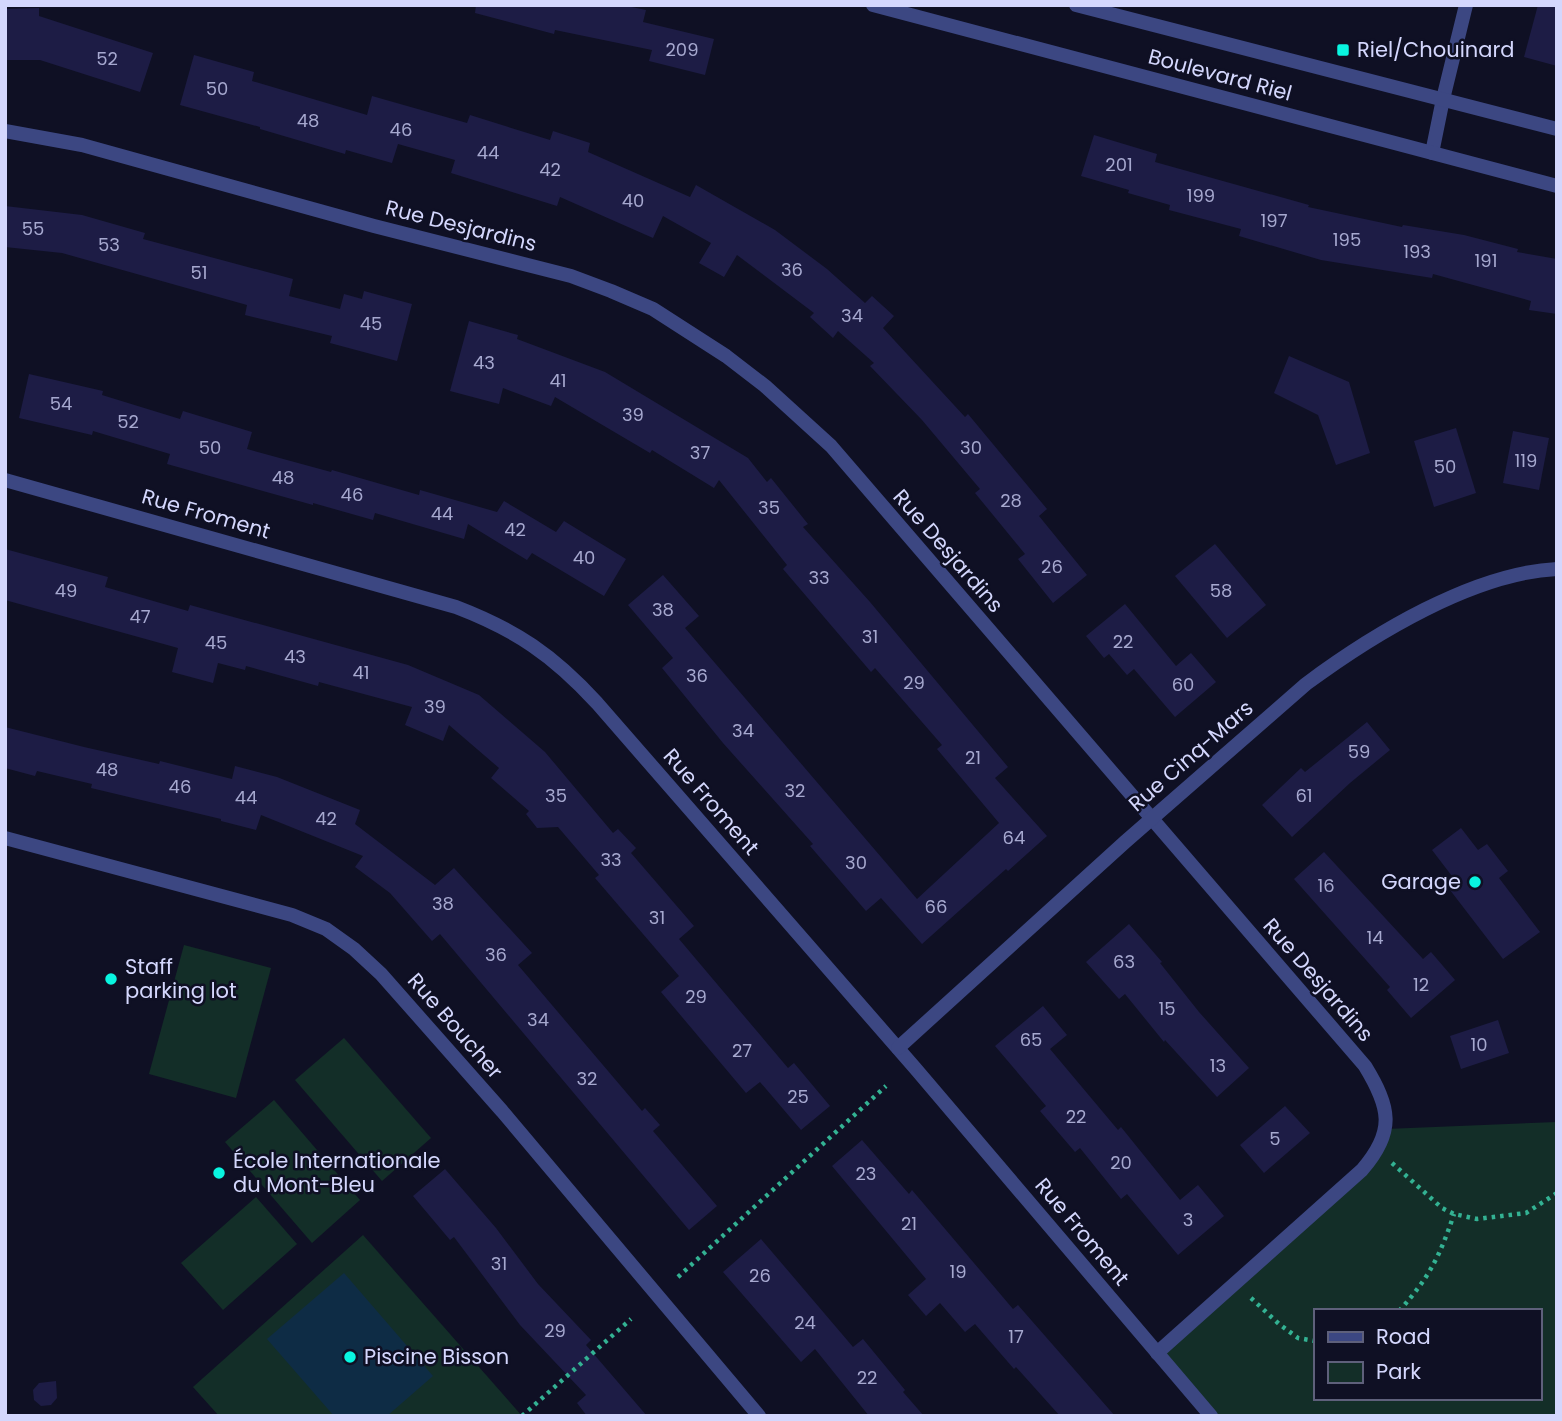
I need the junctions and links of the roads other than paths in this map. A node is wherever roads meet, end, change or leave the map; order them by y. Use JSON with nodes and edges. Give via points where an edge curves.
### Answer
{"nodes":[{"id":1,"x":873,"y":5,"type":"edge"},
{"id":2,"x":1076,"y":5,"type":"edge"},
{"id":3,"x":1466,"y":5,"type":"edge"},
{"id":4,"x":1443,"y":99,"type":"junction"},
{"id":5,"x":1557,"y":129,"type":"edge"},
{"id":6,"x":5,"y":131,"type":"edge"},
{"id":7,"x":1432,"y":153,"type":"junction"},
{"id":8,"x":1557,"y":187,"type":"edge"},
{"id":9,"x":5,"y":480,"type":"edge"},
{"id":10,"x":1557,"y":569,"type":"edge"},
{"id":11,"x":1152,"y":819,"type":"junction"},
{"id":12,"x":5,"y":838,"type":"edge"},
{"id":13,"x":898,"y":1048,"type":"junction"},
{"id":14,"x":1157,"y":1353,"type":"junction"},
{"id":15,"x":759,"y":1416,"type":"edge"},
{"id":16,"x":1211,"y":1416,"type":"edge"}],
"edges":[{"from":1,"to":7,"type":"street","name":"Boulevard Riel"},
{"from":2,"to":4,"type":"street","name":"Boulevard Riel"},
{"from":3,"to":4,"type":"street"},
{"from":4,"to":5,"type":"street","name":"Boulevard Riel"},
{"from":4,"to":7,"type":"street"},
{"from":6,"to":11,"type":"street","name":"Rue Desjardins","via":[[82,145],[571,276],[653,309],[736,363],[831,446]]},
{"from":7,"to":8,"type":"street","name":"Boulevard Riel"},
{"from":9,"to":13,"type":"street","name":"Rue Froment","via":[[456,607],[520,636],[575,679]]},
{"from":10,"to":11,"type":"street","name":"Rue Cinq-Mars","via":[[1529,572],[1455,596],[1338,660]]},
{"from":11,"to":13,"type":"street","name":"Rue Cinq-Mars"},
{"from":11,"to":14,"type":"street","name":"Rue Desjardins","via":[[1365,1066],[1385,1105],[1386,1129],[1379,1151],[1362,1170]]},
{"from":12,"to":15,"type":"street","name":"Rue Boucher","via":[[292,915],[326,929],[354,949],[502,1111]]},
{"from":13,"to":14,"type":"street","name":"Rue Froment"},
{"from":14,"to":16,"type":"street","name":"Rue Froment"}]}
